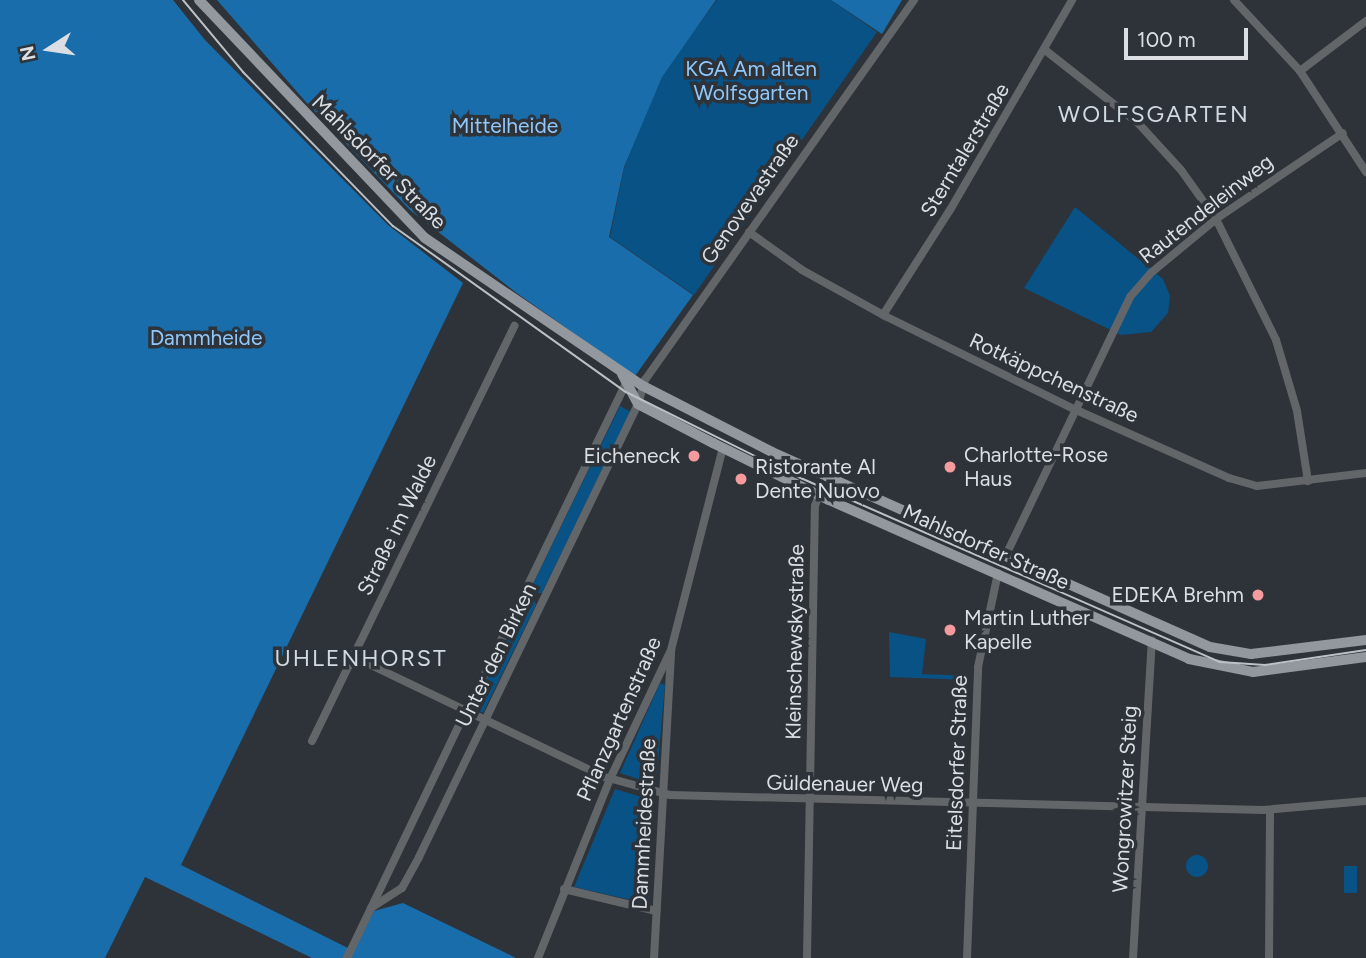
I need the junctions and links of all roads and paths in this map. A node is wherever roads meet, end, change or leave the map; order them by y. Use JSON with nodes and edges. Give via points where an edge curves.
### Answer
{"nodes":[{"id":1,"x":199,"y":0,"type":"edge"},
{"id":2,"x":914,"y":0,"type":"edge"},
{"id":3,"x":1072,"y":0,"type":"edge"},
{"id":4,"x":1234,"y":0,"type":"edge"},
{"id":5,"x":1366,"y":21,"type":"edge"},
{"id":6,"x":1045,"y":50,"type":"junction"},
{"id":7,"x":1300,"y":71,"type":"junction"},
{"id":8,"x":1343,"y":132,"type":"junction"},
{"id":9,"x":1366,"y":172,"type":"edge"},
{"id":10,"x":1216,"y":219,"type":"junction"},
{"id":11,"x":749,"y":232,"type":"junction"},
{"id":12,"x":883,"y":314,"type":"junction"},
{"id":13,"x":514,"y":326,"type":"dead end"},
{"id":14,"x":626,"y":378,"type":"junction"},
{"id":15,"x":643,"y":386,"type":"junction"},
{"id":16,"x":638,"y":404,"type":"junction"},
{"id":17,"x":1074,"y":409,"type":"junction"},
{"id":18,"x":723,"y":448,"type":"junction"},
{"id":19,"x":1366,"y":473,"type":"edge"},
{"id":20,"x":1308,"y":481,"type":"junction"},
{"id":21,"x":819,"y":495,"type":"junction"},
{"id":22,"x":1005,"y":557,"type":"junction"},
{"id":23,"x":998,"y":573,"type":"junction"},
{"id":24,"x":1159,"y":625,"type":"junction"},
{"id":25,"x":1366,"y":640,"type":"edge"},
{"id":26,"x":1152,"y":641,"type":"junction"},
{"id":27,"x":671,"y":650,"type":"junction"},
{"id":28,"x":352,"y":656,"type":"junction"},
{"id":29,"x":1366,"y":657,"type":"edge"},
{"id":30,"x":474,"y":696,"type":"dead end"},
{"id":31,"x":484,"y":720,"type":"junction"},
{"id":32,"x":458,"y":727,"type":"dead end"},
{"id":33,"x":312,"y":741,"type":"dead end"},
{"id":34,"x":610,"y":779,"type":"junction"},
{"id":35,"x":663,"y":794,"type":"junction"},
{"id":36,"x":1366,"y":801,"type":"edge"},
{"id":37,"x":810,"y":802,"type":"junction"},
{"id":38,"x":972,"y":804,"type":"junction"},
{"id":39,"x":1143,"y":808,"type":"junction"},
{"id":40,"x":1270,"y":810,"type":"junction"},
{"id":41,"x":564,"y":889,"type":"junction"},
{"id":42,"x":371,"y":908,"type":"junction"},
{"id":43,"x":656,"y":911,"type":"junction"},
{"id":44,"x":347,"y":958,"type":"edge"},
{"id":45,"x":537,"y":958,"type":"edge"},
{"id":46,"x":654,"y":958,"type":"edge"},
{"id":47,"x":807,"y":958,"type":"edge"},
{"id":48,"x":967,"y":958,"type":"edge"},
{"id":49,"x":1133,"y":958,"type":"edge"},
{"id":50,"x":1269,"y":958,"type":"edge"}],
"edges":[{"from":1,"to":14,"type":"main road","name":"Mahlsdorfer Straße","via":[[425,238]]},
{"from":2,"to":11,"type":"street","name":"Genovevastraße"},
{"from":3,"to":6,"type":"street","name":"Sterntalerstraße"},
{"from":4,"to":7,"type":"street"},
{"from":5,"to":7,"type":"street"},
{"from":6,"to":10,"type":"street","via":[[1139,124],[1181,170]]},
{"from":6,"to":12,"type":"street","name":"Sterntalerstraße"},
{"from":7,"to":8,"type":"street"},
{"from":8,"to":9,"type":"street"},
{"from":8,"to":10,"type":"street","name":"Rautendeleinweg"},
{"from":10,"to":17,"type":"street","name":"Rautendeleinweg","via":[[1130,297]]},
{"from":10,"to":20,"type":"street","via":[[1276,340],[1297,411]]},
{"from":11,"to":12,"type":"street","name":"Rotkäppchenstraße","via":[[802,270]]},
{"from":11,"to":15,"type":"street","name":"Genovevastraße"},
{"from":12,"to":17,"type":"street","name":"Rotkäppchenstraße"},
{"from":13,"to":28,"type":"street","name":"Straße im Walde"},
{"from":14,"to":15,"type":"main road","name":"Mahlsdorfer Straße"},
{"from":14,"to":16,"type":"main road","name":"Mahlsdorfer Straße"},
{"from":14,"to":30,"type":"street","name":"Unter den Birken"},
{"from":15,"to":16,"type":"street","name":"Genovevastraße"},
{"from":15,"to":22,"type":"main road","name":"Mahlsdorfer Straße","via":[[772,452]]},
{"from":16,"to":18,"type":"main road","name":"Mahlsdorfer Straße"},
{"from":16,"to":31,"type":"street","name":"Unter den Birken"},
{"from":17,"to":20,"type":"street","name":"Rotkäppchenstraße","via":[[1246,484]]},
{"from":17,"to":22,"type":"street","name":"Rautendeleinweg"},
{"from":18,"to":21,"type":"main road","name":"Mahlsdorfer Straße"},
{"from":18,"to":27,"type":"street","name":"Pflanzgartenstraße"},
{"from":19,"to":20,"type":"street","name":"Rotkäppchenstraße"},
{"from":21,"to":23,"type":"main road","name":"Mahlsdorfer Straße"},
{"from":21,"to":37,"type":"street","name":"Kleinschewskystraße","via":[[815,506]]},
{"from":22,"to":23,"type":"main road"},
{"from":22,"to":24,"type":"main road","name":"Mahlsdorfer Straße"},
{"from":23,"to":26,"type":"main road","name":"Mahlsdorfer Straße"},
{"from":23,"to":38,"type":"street","name":"Eitelsdorfer Straße","via":[[978,667]]},
{"from":24,"to":25,"type":"main road","name":"Mahlsdorfer Straße","via":[[1210,647],[1251,654]]},
{"from":24,"to":26,"type":"main road"},
{"from":26,"to":29,"type":"main road","name":"Mahlsdorfer Straße","via":[[1207,665],[1253,672]]},
{"from":26,"to":39,"type":"street","name":"Wongrowitzer Steig"},
{"from":27,"to":34,"type":"street","name":"Pflanzgartenstraße"},
{"from":27,"to":35,"type":"street","name":"Dammheidestraße"},
{"from":28,"to":31,"type":"street","name":"Güldenauer Weg"},
{"from":28,"to":33,"type":"street","name":"Straße im Walde"},
{"from":31,"to":34,"type":"street","name":"Güldenauer Weg"},
{"from":31,"to":42,"type":"street","name":"Unter den Birken","via":[[402,888]]},
{"from":32,"to":42,"type":"street","name":"Unter den Birken"},
{"from":34,"to":35,"type":"street","name":"Güldenauer Weg"},
{"from":34,"to":41,"type":"street","name":"Pflanzgartenstraße"},
{"from":35,"to":37,"type":"street","name":"Güldenauer Weg"},
{"from":35,"to":43,"type":"street","name":"Dammheidestraße"},
{"from":36,"to":40,"type":"street","name":"Güldenauer Weg"},
{"from":37,"to":38,"type":"street","name":"Güldenauer Weg"},
{"from":37,"to":47,"type":"street","name":"Kleinschewskystraße"},
{"from":38,"to":39,"type":"street","name":"Güldenauer Weg"},
{"from":38,"to":48,"type":"street","name":"Eitelsdorfer Straße"},
{"from":39,"to":40,"type":"street","name":"Güldenauer Weg"},
{"from":39,"to":49,"type":"street","name":"Wongrowitzer Steig"},
{"from":40,"to":50,"type":"street"},
{"from":41,"to":43,"type":"street"},
{"from":41,"to":45,"type":"street","name":"Pflanzgartenstraße"},
{"from":42,"to":44,"type":"street","name":"Unter den Birken"},
{"from":43,"to":46,"type":"street","name":"Dammheidestraße"}]}
